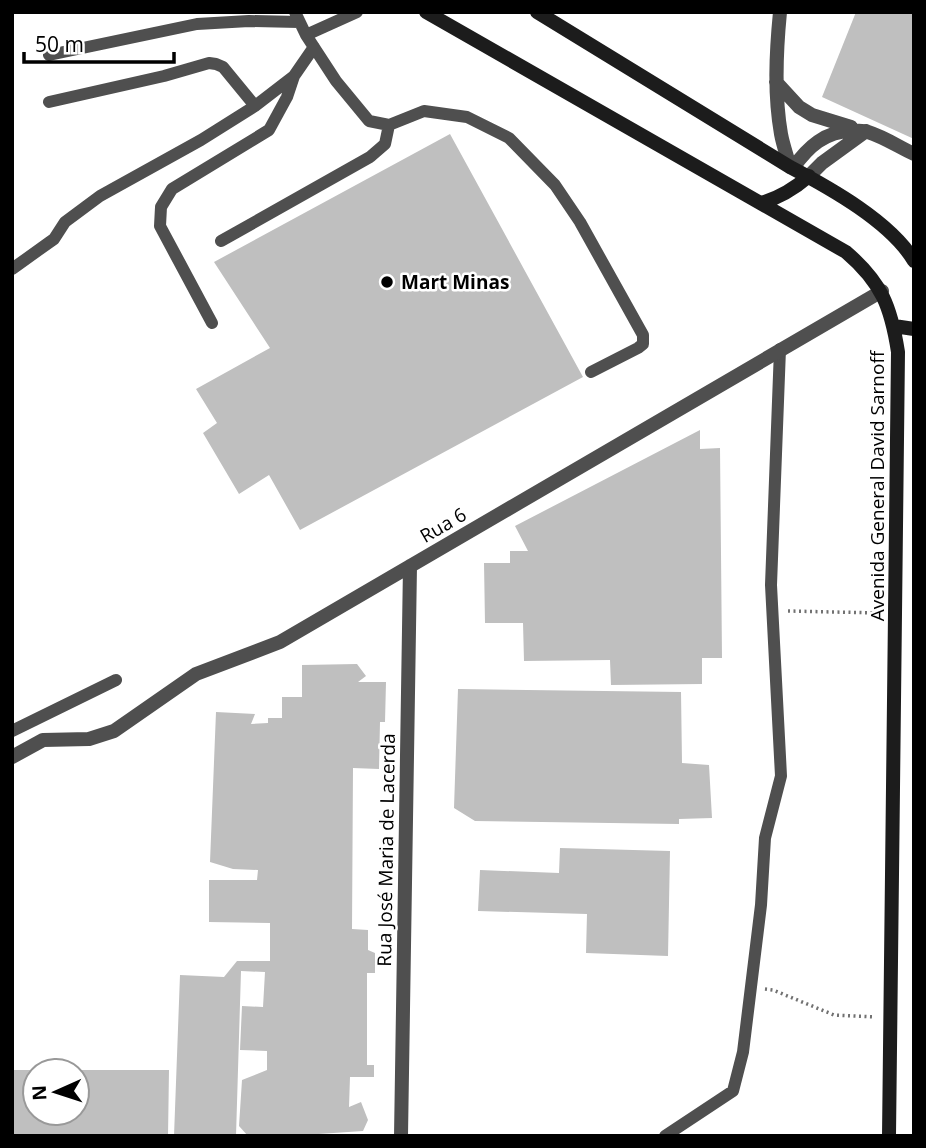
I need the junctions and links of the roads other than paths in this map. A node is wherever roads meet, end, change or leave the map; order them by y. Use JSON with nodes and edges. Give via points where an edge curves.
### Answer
{"nodes":[{"id":1,"x":357,"y":12,"type":"edge"},
{"id":2,"x":426,"y":12,"type":"edge"},
{"id":3,"x":537,"y":12,"type":"edge"},
{"id":4,"x":780,"y":12,"type":"edge"},
{"id":5,"x":297,"y":17,"type":"edge"},
{"id":6,"x":306,"y":35,"type":"junction"},
{"id":7,"x":314,"y":47,"type":"junction"},
{"id":8,"x":49,"y":55,"type":"dead end"},
{"id":9,"x":294,"y":76,"type":"junction"},
{"id":10,"x":776,"y":82,"type":"junction"},
{"id":11,"x":49,"y":102,"type":"dead end"},
{"id":12,"x":255,"y":106,"type":"junction"},
{"id":13,"x":389,"y":125,"type":"junction"},
{"id":14,"x":866,"y":131,"type":"junction"},
{"id":15,"x":914,"y":154,"type":"edge"},
{"id":16,"x":792,"y":167,"type":"junction"},
{"id":17,"x":808,"y":176,"type":"junction"},
{"id":18,"x":761,"y":203,"type":"junction"},
{"id":19,"x":221,"y":241,"type":"dead end"},
{"id":20,"x":914,"y":261,"type":"edge"},
{"id":21,"x":15,"y":267,"type":"edge"},
{"id":22,"x":882,"y":291,"type":"junction"},
{"id":23,"x":212,"y":323,"type":"dead end"},
{"id":24,"x":894,"y":326,"type":"junction"},
{"id":25,"x":914,"y":330,"type":"edge"},
{"id":26,"x":780,"y":349,"type":"junction"},
{"id":27,"x":591,"y":372,"type":"dead end"},
{"id":28,"x":411,"y":566,"type":"junction"},
{"id":29,"x":117,"y":680,"type":"dead end"},
{"id":30,"x":12,"y":731,"type":"edge"},
{"id":31,"x":12,"y":757,"type":"edge"},
{"id":32,"x":401,"y":1136,"type":"edge"},
{"id":33,"x":665,"y":1136,"type":"edge"},
{"id":34,"x":889,"y":1136,"type":"edge"}],
"edges":[{"from":1,"to":6,"type":"lane"},
{"from":2,"to":18,"type":"street","name":"Avenida General David Sarnoff"},
{"from":3,"to":16,"type":"street"},
{"from":4,"to":10,"type":"street"},
{"from":5,"to":6,"type":"lane"},
{"from":5,"to":8,"type":"lane","via":[[197,24]]},
{"from":6,"to":7,"type":"lane"},
{"from":7,"to":9,"type":"lane"},
{"from":7,"to":13,"type":"lane","via":[[369,121]]},
{"from":9,"to":12,"type":"lane"},
{"from":9,"to":23,"type":"lane","via":[[269,130],[172,189],[161,206],[160,226]]},
{"from":10,"to":14,"type":"street","via":[[812,115]]},
{"from":10,"to":16,"type":"street","via":[[781,134]]},
{"from":11,"to":12,"type":"lane","via":[[209,63],[223,67]]},
{"from":12,"to":21,"type":"lane","via":[[100,196],[65,222],[54,239]]},
{"from":13,"to":19,"type":"lane","via":[[385,144],[370,157]]},
{"from":13,"to":27,"type":"lane","via":[[424,111],[467,117],[509,138],[555,185],[643,335],[638,348]]},
{"from":14,"to":15,"type":"street"},
{"from":14,"to":16,"type":"street","via":[[845,131],[817,141]]},
{"from":14,"to":17,"type":"street"},
{"from":16,"to":17,"type":"street"},
{"from":17,"to":18,"type":"street","via":[[794,189]]},
{"from":17,"to":20,"type":"street","via":[[870,215]]},
{"from":18,"to":22,"type":"street","name":"Avenida General David Sarnoff","via":[[846,252]]},
{"from":22,"to":24,"type":"street","name":"Avenida General David Sarnoff"},
{"from":22,"to":26,"type":"street","name":"Rua 6"},
{"from":24,"to":25,"type":"street"},
{"from":24,"to":34,"type":"street","name":"Avenida General David Sarnoff","via":[[898,352]]},
{"from":26,"to":28,"type":"street","name":"Rua 6"},
{"from":26,"to":33,"type":"lane","via":[[771,585],[781,776],[765,838],[743,1052],[733,1091]]},
{"from":28,"to":31,"type":"street","name":"Rua 6","via":[[280,642],[196,674],[114,730],[89,739],[43,740]]},
{"from":28,"to":32,"type":"street","name":"Rua José Maria de Lacerda"},
{"from":29,"to":30,"type":"lane"}]}
